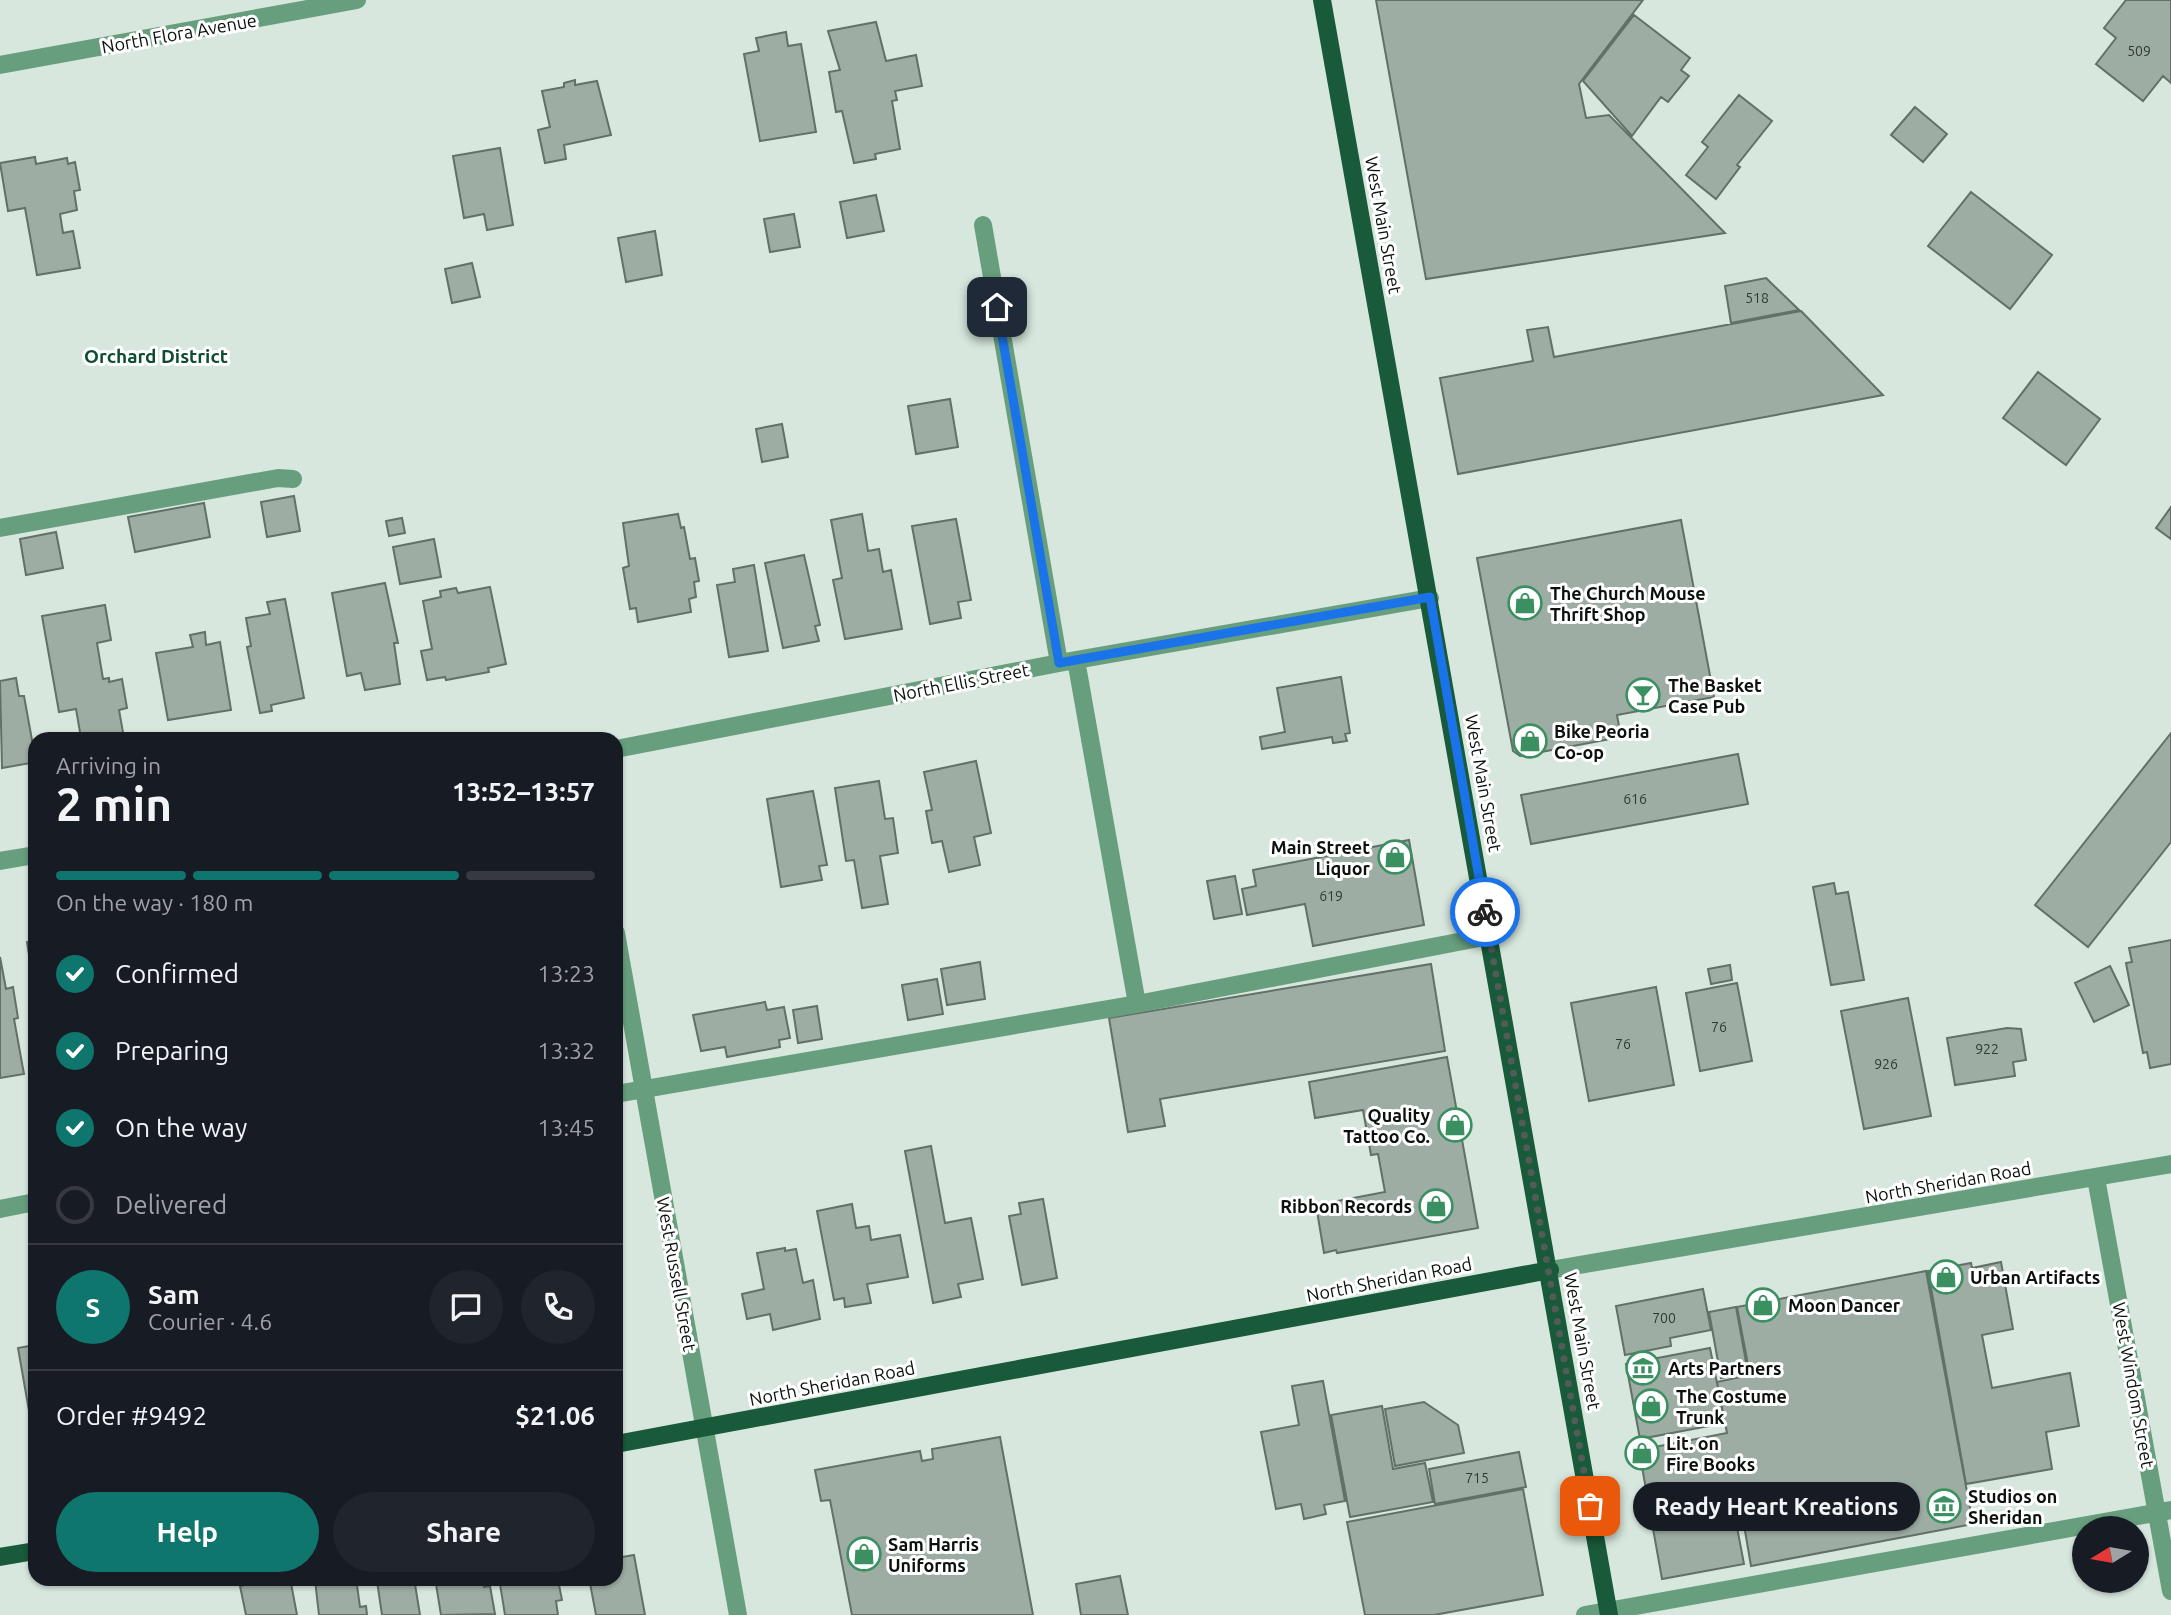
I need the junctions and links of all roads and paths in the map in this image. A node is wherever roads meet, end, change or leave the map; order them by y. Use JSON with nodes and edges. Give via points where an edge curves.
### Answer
{"nodes":[{"id":1,"x":358,"y":0,"type":"edge"},
{"id":2,"x":1322,"y":0,"type":"edge"},
{"id":3,"x":0,"y":65,"type":"edge"},
{"id":4,"x":983,"y":225,"type":"dead end"},
{"id":5,"x":293,"y":479,"type":"dead end"},
{"id":6,"x":0,"y":528,"type":"edge"},
{"id":7,"x":1430,"y":597,"type":"junction"},
{"id":8,"x":1068,"y":662,"type":"junction"},
{"id":9,"x":623,"y":748,"type":"edge"},
{"id":10,"x":28,"y":856,"type":"edge"},
{"id":11,"x":0,"y":861,"type":"edge"},
{"id":12,"x":1489,"y":936,"type":"junction"},
{"id":13,"x":623,"y":972,"type":"edge"},
{"id":14,"x":1137,"y":1004,"type":"junction"},
{"id":15,"x":644,"y":1089,"type":"junction"},
{"id":16,"x":623,"y":1093,"type":"edge"},
{"id":17,"x":2171,"y":1164,"type":"edge"},
{"id":18,"x":2096,"y":1178,"type":"junction"},
{"id":19,"x":28,"y":1203,"type":"edge"},
{"id":20,"x":0,"y":1209,"type":"edge"},
{"id":21,"x":1550,"y":1270,"type":"junction"},
{"id":22,"x":704,"y":1428,"type":"junction"},
{"id":23,"x":623,"y":1443,"type":"edge"},
{"id":24,"x":2164,"y":1512,"type":"edge"},
{"id":25,"x":28,"y":1552,"type":"edge"},
{"id":26,"x":0,"y":1558,"type":"edge"},
{"id":27,"x":2171,"y":1591,"type":"edge"},
{"id":28,"x":1609,"y":1613,"type":"edge"},
{"id":29,"x":738,"y":1615,"type":"edge"},
{"id":30,"x":1584,"y":1615,"type":"edge"}],
"edges":[{"from":1,"to":3,"type":"street","name":"North Flora Avenue"},
{"from":2,"to":7,"type":"main road","name":"West Main Street"},
{"from":4,"to":8,"type":"street"},
{"from":5,"to":6,"type":"street"},
{"from":7,"to":8,"type":"street","name":"North Ellis Street"},
{"from":7,"to":12,"type":"main road","name":"West Main Street"},
{"from":8,"to":9,"type":"street","name":"North Ellis Street"},
{"from":8,"to":14,"type":"street"},
{"from":10,"to":11,"type":"street"},
{"from":12,"to":14,"type":"street"},
{"from":12,"to":21,"type":"main road","name":"West Main Street"},
{"from":13,"to":15,"type":"street","name":"West Russell Street"},
{"from":14,"to":15,"type":"street"},
{"from":15,"to":16,"type":"street"},
{"from":15,"to":22,"type":"street","name":"West Russell Street"},
{"from":17,"to":18,"type":"street","name":"North Sheridan Road"},
{"from":18,"to":21,"type":"street","name":"North Sheridan Road"},
{"from":18,"to":24,"type":"street","name":"West Windom Street"},
{"from":19,"to":20,"type":"street"},
{"from":21,"to":22,"type":"main road","name":"North Sheridan Road"},
{"from":21,"to":28,"type":"main road","name":"West Main Street"},
{"from":22,"to":23,"type":"main road","name":"North Sheridan Road"},
{"from":22,"to":29,"type":"street","name":"West Russell Street"},
{"from":24,"to":27,"type":"street","name":"West Windom Street"},
{"from":24,"to":28,"type":"street"},
{"from":25,"to":26,"type":"main road"},
{"from":28,"to":30,"type":"street"}]}
